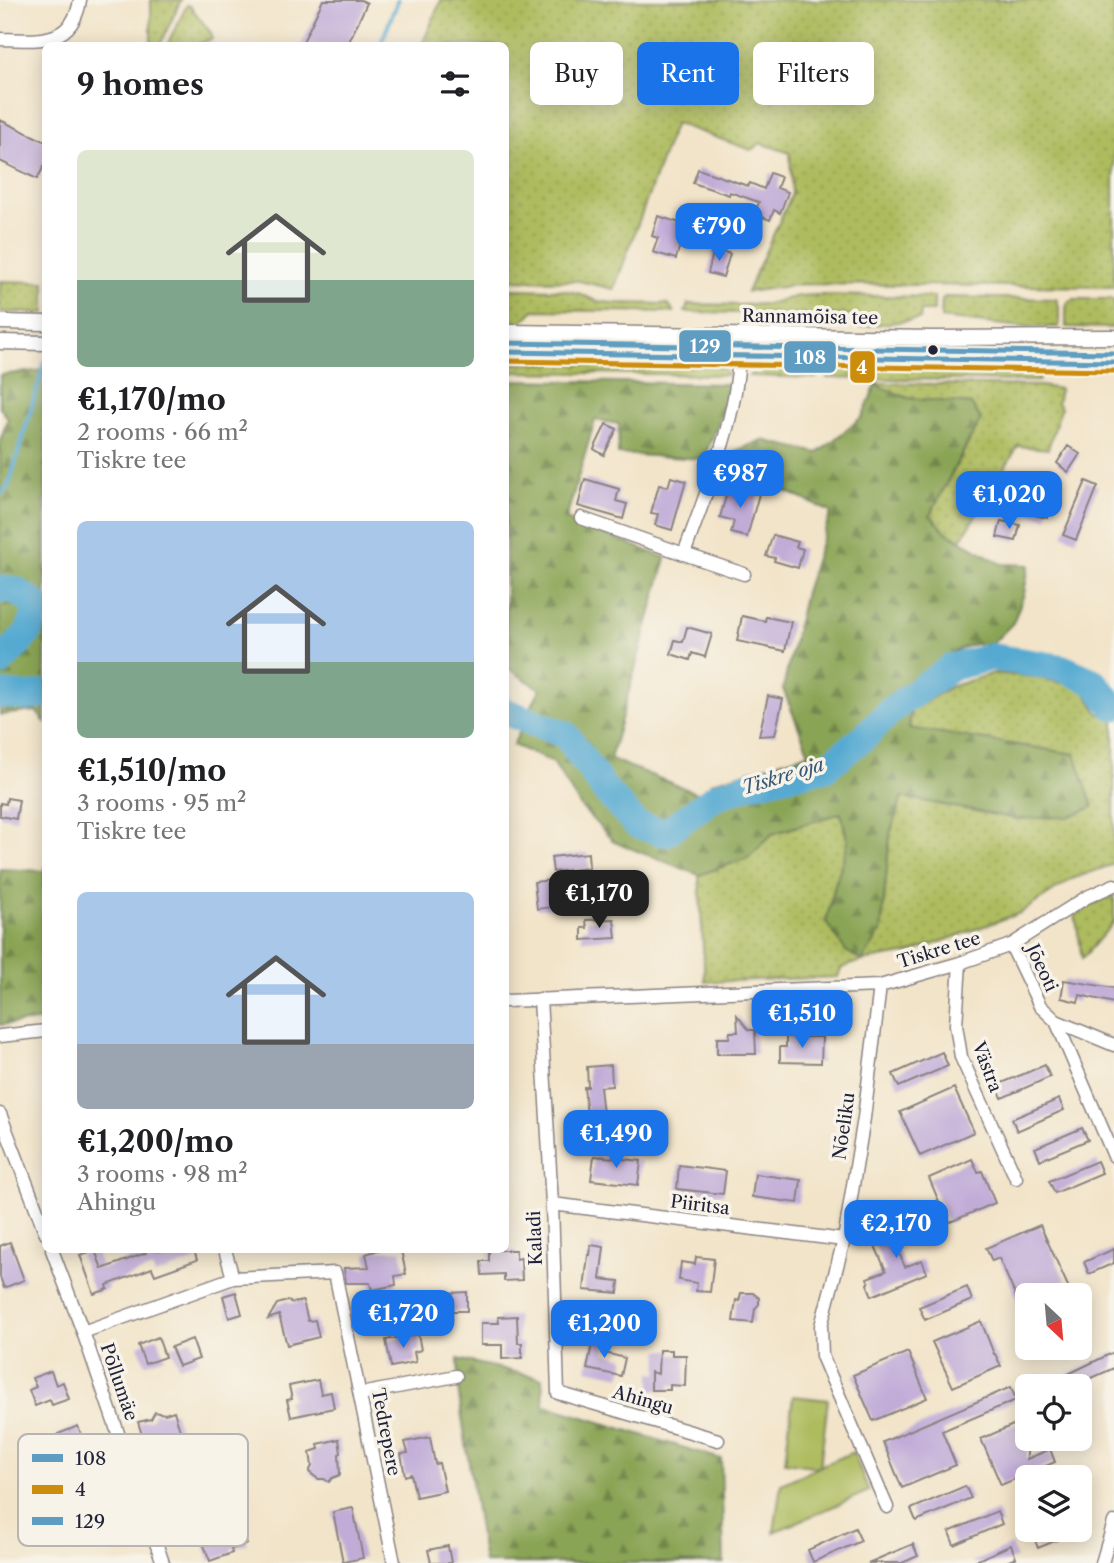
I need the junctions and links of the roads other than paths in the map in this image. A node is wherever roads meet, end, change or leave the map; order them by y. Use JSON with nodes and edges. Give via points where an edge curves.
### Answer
{"nodes":[{"id":1,"x":80,"y":0,"type":"edge"},
{"id":2,"x":0,"y":39,"type":"edge"},
{"id":3,"x":0,"y":322,"type":"edge"},
{"id":4,"x":42,"y":323,"type":"edge"},
{"id":5,"x":509,"y":332,"type":"edge"},
{"id":6,"x":1114,"y":337,"type":"edge"},
{"id":7,"x":0,"y":342,"type":"edge"},
{"id":8,"x":42,"y":343,"type":"edge"},
{"id":9,"x":509,"y":352,"type":"edge"},
{"id":10,"x":740,"y":356,"type":"junction"},
{"id":11,"x":1114,"y":362,"type":"edge"},
{"id":12,"x":580,"y":518,"type":"dead end"},
{"id":13,"x":684,"y":554,"type":"junction"},
{"id":14,"x":744,"y":574,"type":"dead end"},
{"id":15,"x":1114,"y":885,"type":"edge"},
{"id":16,"x":1011,"y":945,"type":"junction"},
{"id":17,"x":960,"y":963,"type":"junction"},
{"id":18,"x":880,"y":986,"type":"junction"},
{"id":19,"x":540,"y":999,"type":"junction"},
{"id":20,"x":509,"y":1001,"type":"edge"},
{"id":21,"x":1056,"y":1021,"type":"junction"},
{"id":22,"x":42,"y":1031,"type":"edge"},
{"id":23,"x":0,"y":1036,"type":"edge"},
{"id":24,"x":1114,"y":1045,"type":"edge"},
{"id":25,"x":0,"y":1114,"type":"edge"},
{"id":26,"x":1114,"y":1156,"type":"edge"},
{"id":27,"x":1016,"y":1178,"type":"dead end"},
{"id":28,"x":552,"y":1204,"type":"junction"},
{"id":29,"x":42,"y":1224,"type":"edge"},
{"id":30,"x":844,"y":1240,"type":"junction"},
{"id":31,"x":52,"y":1253,"type":"edge"},
{"id":32,"x":226,"y":1253,"type":"edge"},
{"id":33,"x":233,"y":1278,"type":"junction"},
{"id":34,"x":83,"y":1332,"type":"junction"},
{"id":35,"x":456,"y":1376,"type":"dead end"},
{"id":36,"x":558,"y":1393,"type":"joint"},
{"id":37,"x":360,"y":1394,"type":"junction"},
{"id":38,"x":118,"y":1434,"type":"edge"},
{"id":39,"x":718,"y":1440,"type":"dead end"},
{"id":40,"x":887,"y":1507,"type":"dead end"},
{"id":41,"x":1114,"y":1522,"type":"edge"},
{"id":42,"x":157,"y":1546,"type":"edge"},
{"id":43,"x":163,"y":1563,"type":"edge"},
{"id":44,"x":394,"y":1563,"type":"edge"},
{"id":45,"x":1102,"y":1563,"type":"edge"}],
"edges":[{"from":1,"to":2,"type":"street","via":[[74,22],[62,33],[43,40]]},
{"from":3,"to":4,"type":"street"},
{"from":5,"to":6,"type":"street","name":"Rannamõisa tee"},
{"from":7,"to":8,"type":"street"},
{"from":9,"to":10,"type":"street"},
{"from":10,"to":11,"type":"street"},
{"from":10,"to":13,"type":"street","via":[[734,403]]},
{"from":12,"to":13,"type":"street"},
{"from":13,"to":14,"type":"street"},
{"from":15,"to":16,"type":"street","name":"Tiskre tee"},
{"from":16,"to":17,"type":"street","name":"Tiskre tee"},
{"from":16,"to":21,"type":"street","name":"Jõeoti","via":[[1040,1006]]},
{"from":17,"to":18,"type":"street","name":"Tiskre tee"},
{"from":17,"to":27,"type":"street","name":"Västra","via":[[956,1025],[961,1057]]},
{"from":18,"to":19,"type":"street","name":"Tiskre tee"},
{"from":18,"to":30,"type":"street","name":"Nõeliku"},
{"from":19,"to":20,"type":"street","name":"Tiskre tee"},
{"from":19,"to":28,"type":"street","name":"Kaladi"},
{"from":21,"to":24,"type":"street","name":"Jõeoti"},
{"from":21,"to":26,"type":"street"},
{"from":22,"to":23,"type":"street"},
{"from":25,"to":29,"type":"street"},
{"from":28,"to":30,"type":"street","name":"Piiritsa"},
{"from":28,"to":36,"type":"street","name":"Kaladi"},
{"from":30,"to":40,"type":"street","name":"Nõeliku","via":[[821,1326],[822,1356]]},
{"from":31,"to":34,"type":"street","name":"Põllumäe"},
{"from":32,"to":33,"type":"street"},
{"from":33,"to":34,"type":"street","name":"Põllumäe"},
{"from":33,"to":37,"type":"street","name":"Tedrepere","via":[[335,1273]]},
{"from":34,"to":38,"type":"street","name":"Põllumäe"},
{"from":35,"to":37,"type":"street"},
{"from":36,"to":39,"type":"street","name":"Ahingu"},
{"from":37,"to":44,"type":"street","name":"Tedrepere"},
{"from":41,"to":45,"type":"street"},
{"from":42,"to":43,"type":"street","name":"Põllumäe"}]}
